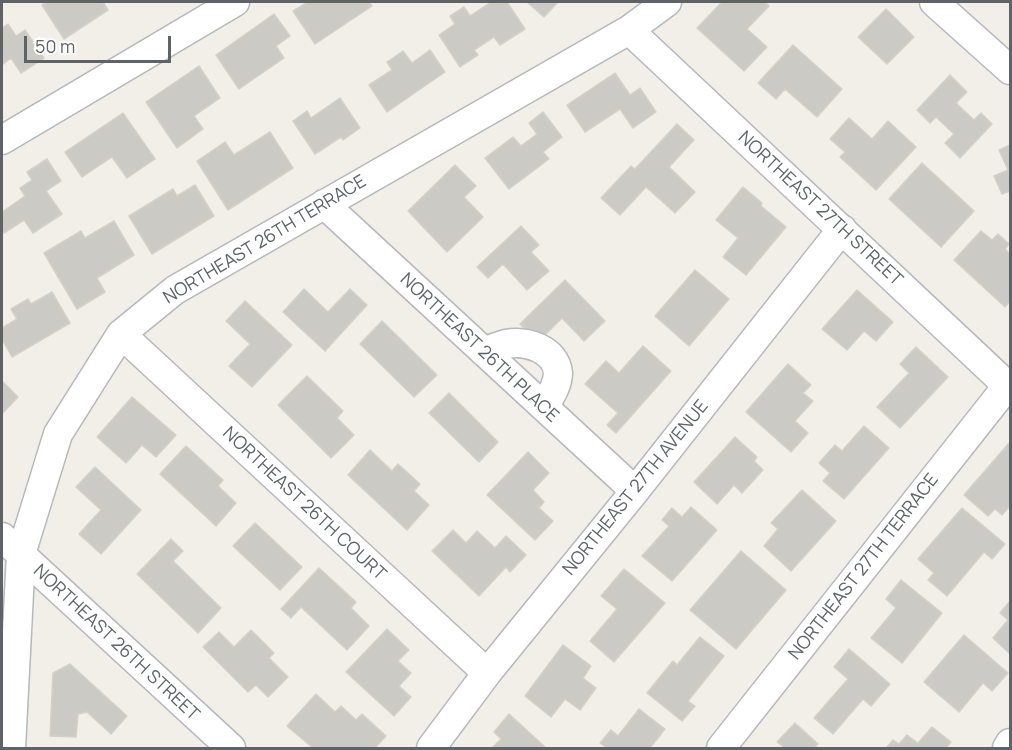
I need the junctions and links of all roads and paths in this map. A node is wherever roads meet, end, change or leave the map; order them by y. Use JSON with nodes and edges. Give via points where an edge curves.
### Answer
{"nodes":[{"id":1,"x":235,"y":2,"type":"edge"},
{"id":2,"x":667,"y":2,"type":"edge"},
{"id":3,"x":934,"y":2,"type":"edge"},
{"id":4,"x":629,"y":30,"type":"junction"},
{"id":5,"x":1011,"y":70,"type":"edge"},
{"id":6,"x":2,"y":140,"type":"edge"},
{"id":7,"x":324,"y":204,"type":"junction"},
{"id":8,"x":842,"y":229,"type":"junction"},
{"id":9,"x":121,"y":334,"type":"junction"},
{"id":10,"x":484,"y":352,"type":"junction"},
{"id":11,"x":1009,"y":386,"type":"edge"},
{"id":12,"x":544,"y":407,"type":"junction"},
{"id":13,"x":635,"y":491,"type":"junction"},
{"id":14,"x":11,"y":545,"type":"edge"},
{"id":15,"x":487,"y":673,"type":"junction"},
{"id":16,"x":1011,"y":744,"type":"edge"},
{"id":17,"x":11,"y":748,"type":"edge"},
{"id":18,"x":231,"y":748,"type":"edge"},
{"id":19,"x":431,"y":748,"type":"edge"},
{"id":20,"x":721,"y":748,"type":"edge"},
{"id":21,"x":1006,"y":748,"type":"edge"}],
"edges":[{"from":1,"to":6,"type":"street"},
{"from":2,"to":4,"type":"street","name":"NORTHEAST 26TH TERRACE"},
{"from":3,"to":5,"type":"street"},
{"from":4,"to":7,"type":"street","name":"NORTHEAST 26TH TERRACE"},
{"from":4,"to":8,"type":"street","name":"NORTHEAST 27TH STREET"},
{"from":7,"to":9,"type":"street","name":"NORTHEAST 26TH TERRACE","via":[[175,290]]},
{"from":7,"to":10,"type":"street","name":"NORTHEAST 26TH PLACE"},
{"from":8,"to":11,"type":"street","name":"NORTHEAST 27TH STREET"},
{"from":8,"to":13,"type":"street","name":"NORTHEAST 27TH AVENUE"},
{"from":9,"to":14,"type":"street","name":"NORTHEAST 26TH TERRACE","via":[[58,434]]},
{"from":9,"to":15,"type":"street","name":"NORTHEAST 26TH COURT"},
{"from":10,"to":12,"type":"street","name":"NORTHEAST 26TH PLACE"},
{"from":10,"to":12,"type":"street","via":[[508,344],[524,344],[553,358],[558,373]]},
{"from":11,"to":20,"type":"street","name":"NORTHEAST 27TH TERRACE"},
{"from":12,"to":13,"type":"street","name":"NORTHEAST 26TH PLACE"},
{"from":13,"to":15,"type":"street","name":"NORTHEAST 27TH AVENUE"},
{"from":14,"to":17,"type":"street","name":"NORTHEAST 26TH TERRACE"},
{"from":14,"to":18,"type":"street","name":"NORTHEAST 26TH STREET"},
{"from":15,"to":19,"type":"street","name":"NORTHEAST 27TH AVENUE"},
{"from":16,"to":21,"type":"street"}]}
